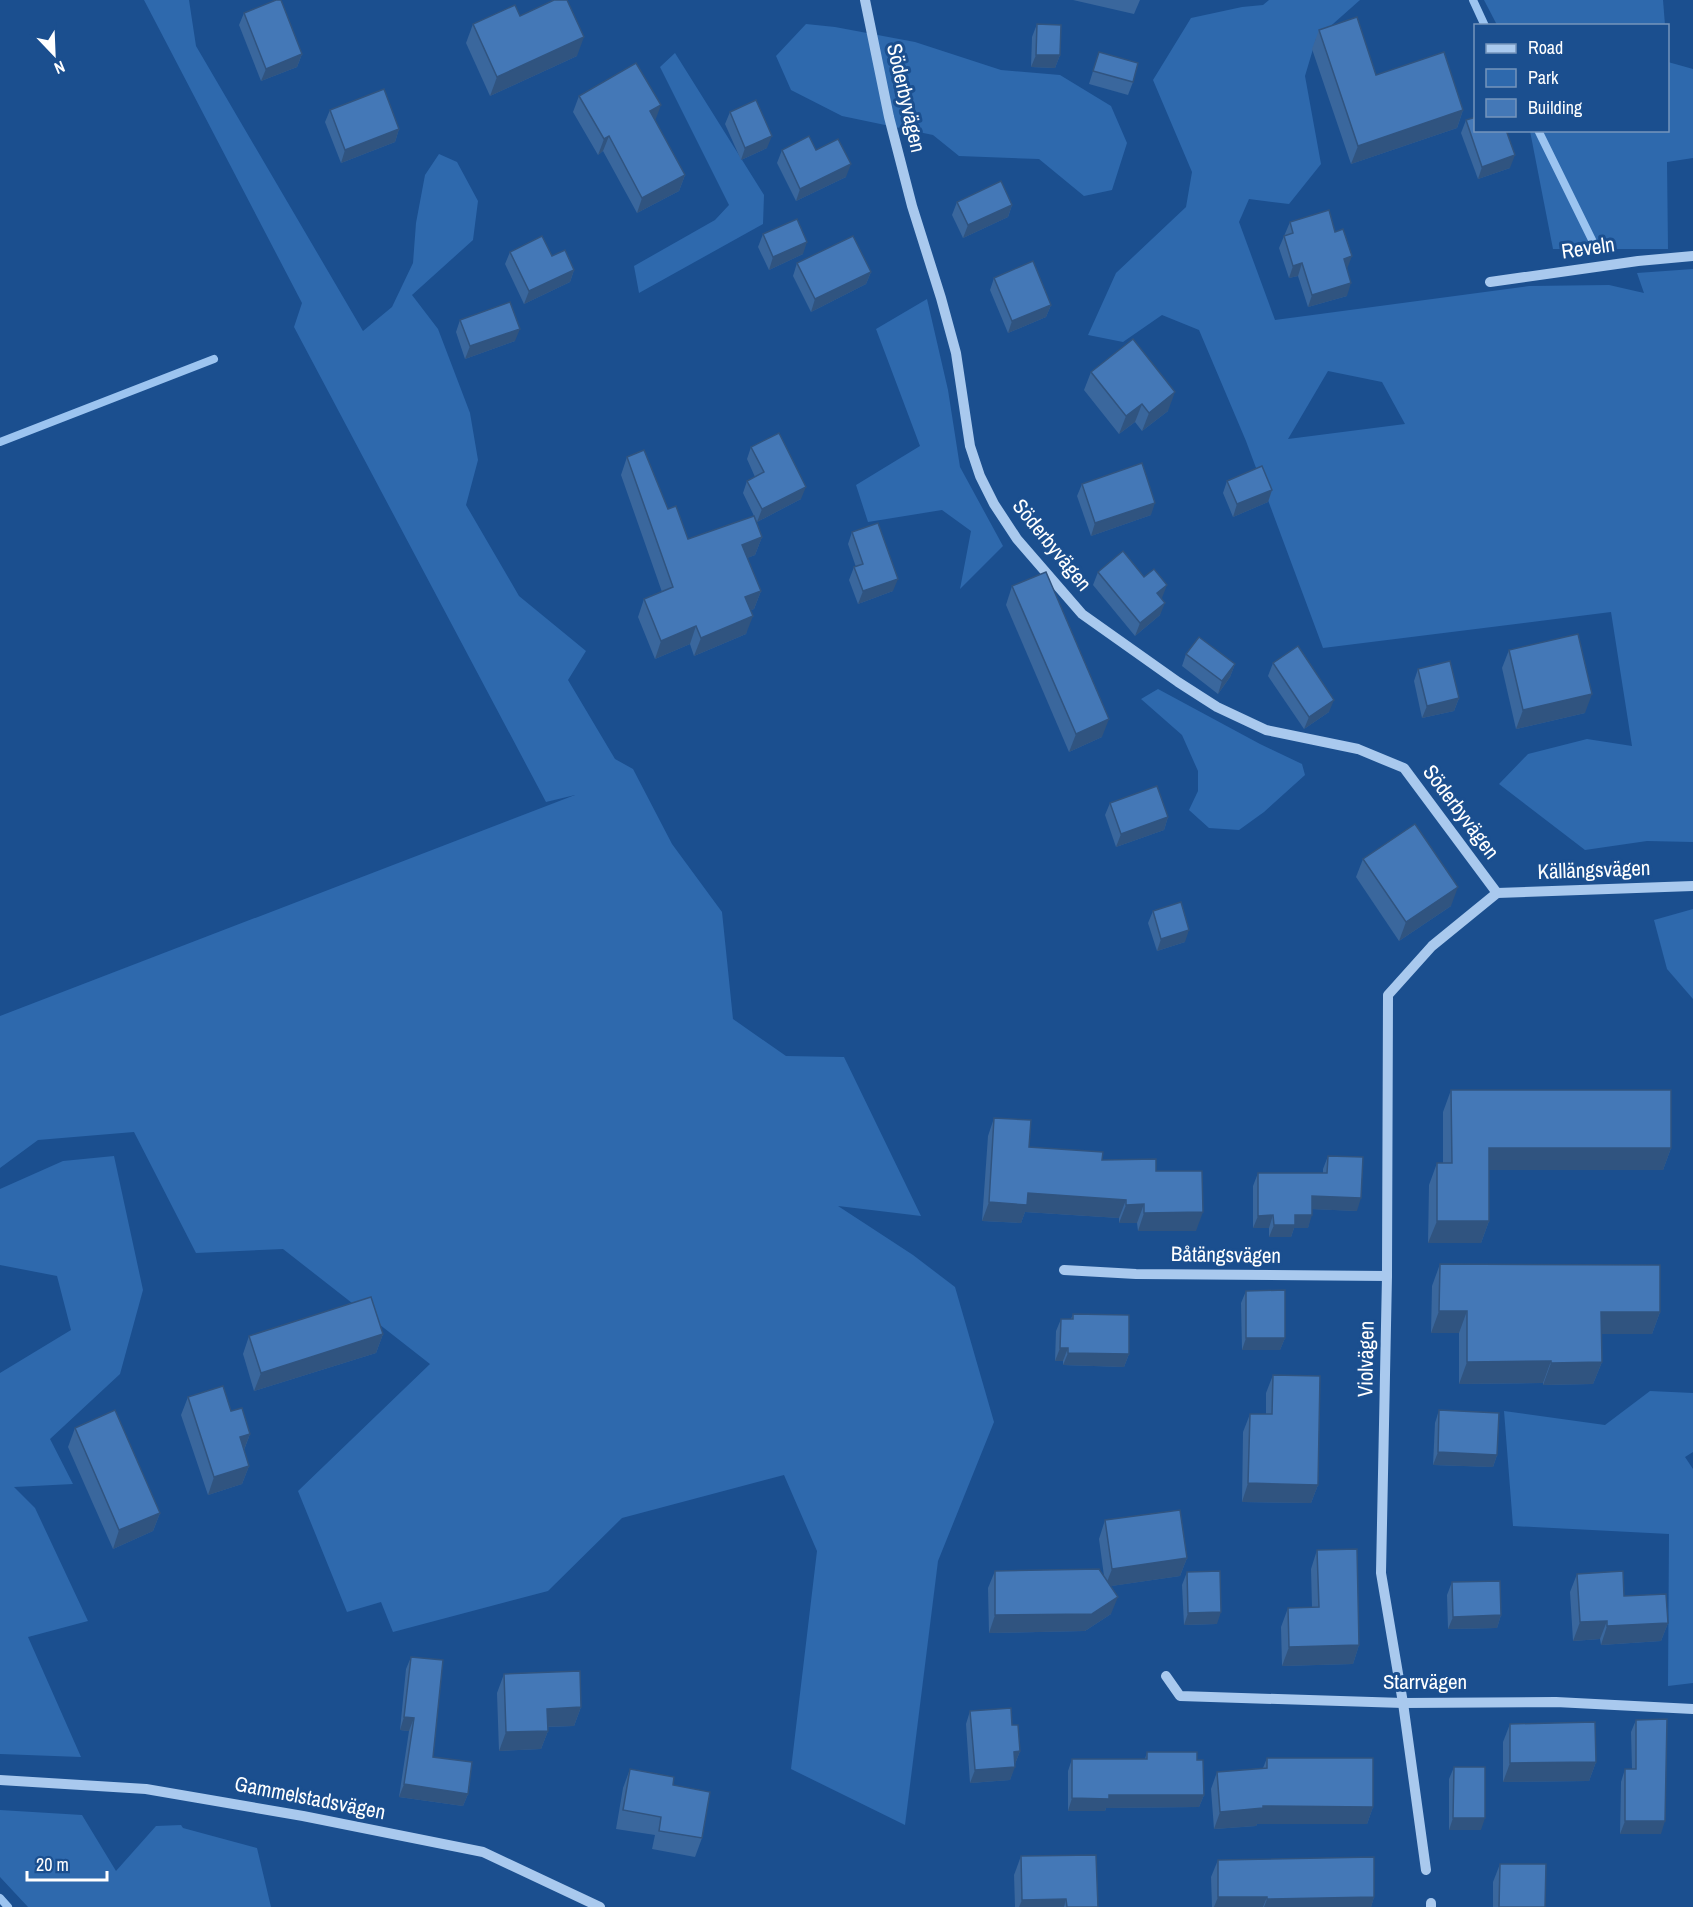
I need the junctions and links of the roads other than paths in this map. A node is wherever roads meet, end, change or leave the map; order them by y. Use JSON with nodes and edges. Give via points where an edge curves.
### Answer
{"nodes":[{"id":1,"x":865,"y":0,"type":"edge"},
{"id":2,"x":1693,"y":256,"type":"edge"},
{"id":3,"x":1490,"y":282,"type":"dead end"},
{"id":4,"x":1693,"y":886,"type":"edge"},
{"id":5,"x":1497,"y":893,"type":"junction"},
{"id":6,"x":1064,"y":1270,"type":"dead end"},
{"id":7,"x":1387,"y":1276,"type":"junction"},
{"id":8,"x":1166,"y":1676,"type":"dead end"},
{"id":9,"x":1403,"y":1703,"type":"junction"},
{"id":10,"x":1693,"y":1709,"type":"edge"},
{"id":11,"x":0,"y":1780,"type":"edge"},
{"id":12,"x":1426,"y":1870,"type":"dead end"},
{"id":13,"x":600,"y":1907,"type":"edge"}],
"edges":[{"from":1,"to":5,"type":"street","name":"Söderbyvägen","via":[[897,149],[956,353],[970,446],[994,504],[1017,539],[1082,614],[1217,707],[1266,730],[1358,749],[1404,768]]},
{"from":2,"to":3,"type":"street","name":"Reveln"},
{"from":4,"to":5,"type":"street","name":"Källängsvägen"},
{"from":5,"to":7,"type":"street","name":"Violvägen","via":[[1432,946],[1388,995]]},
{"from":6,"to":7,"type":"street","name":"Båtängsvägen"},
{"from":7,"to":9,"type":"street","name":"Violvägen","via":[[1381,1573]]},
{"from":8,"to":9,"type":"street","name":"Starrvägen","via":[[1180,1696]]},
{"from":9,"to":10,"type":"street","name":"Starrvägen","via":[[1556,1702]]},
{"from":9,"to":12,"type":"street","name":"Violvägen"},
{"from":11,"to":13,"type":"street","name":"Gammelstadsvägen","via":[[146,1789],[483,1852]]}]}
